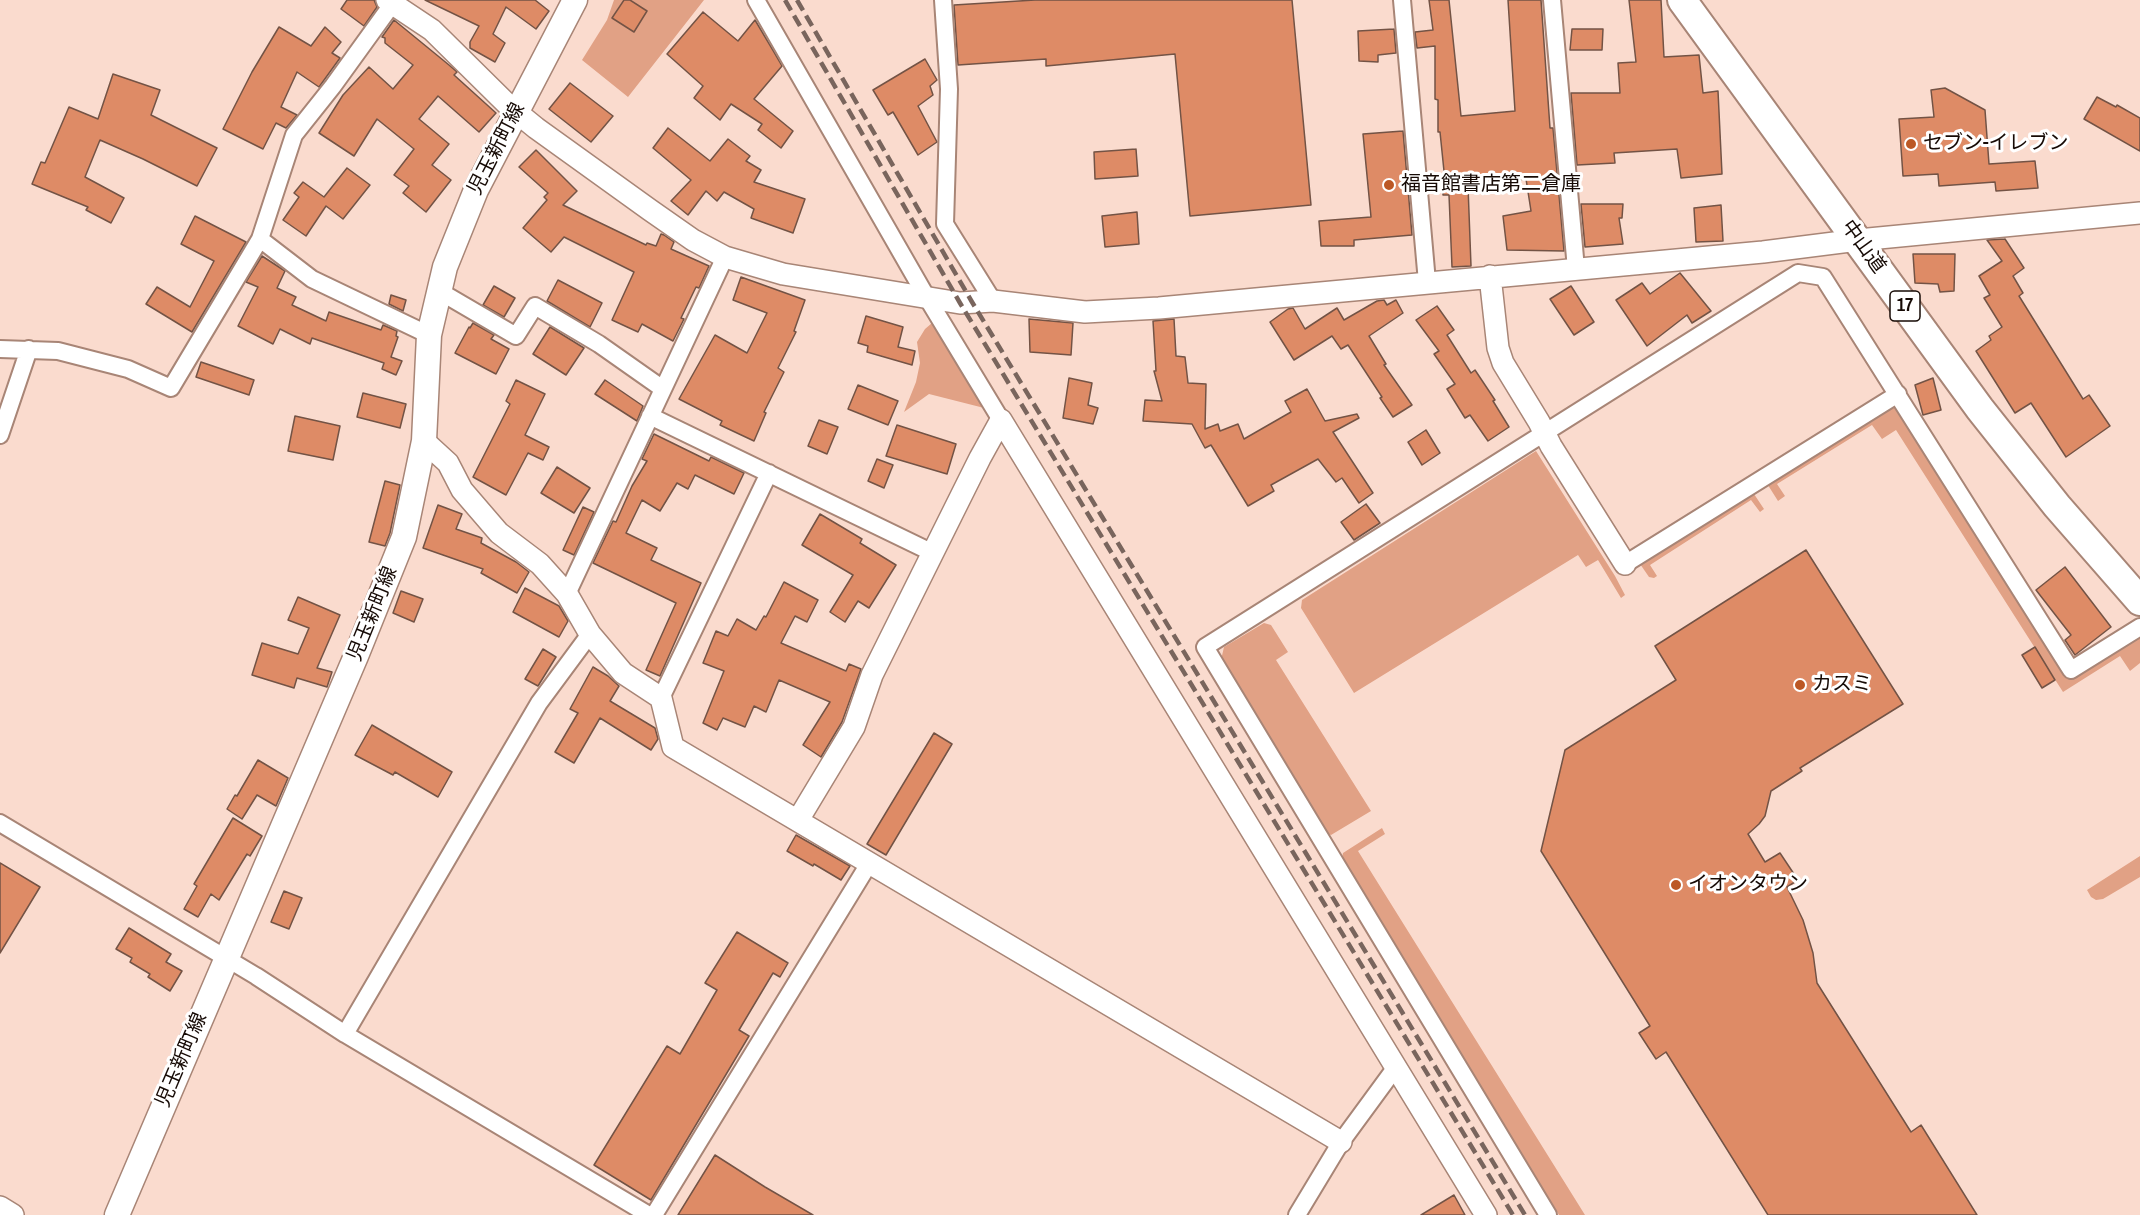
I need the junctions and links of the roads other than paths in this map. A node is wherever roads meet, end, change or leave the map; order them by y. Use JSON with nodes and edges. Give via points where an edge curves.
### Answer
{"nodes":[{"id":1,"x":575,"y":0,"type":"edge"},
{"id":2,"x":756,"y":0,"type":"edge"},
{"id":3,"x":943,"y":0,"type":"edge"},
{"id":4,"x":1402,"y":0,"type":"edge"},
{"id":5,"x":1552,"y":0,"type":"edge"},
{"id":6,"x":1683,"y":0,"type":"edge"},
{"id":7,"x":390,"y":2,"type":"edge"},
{"id":8,"x":516,"y":111,"type":"junction"},
{"id":9,"x":2140,"y":213,"type":"edge"},
{"id":10,"x":260,"y":239,"type":"junction"},
{"id":11,"x":1858,"y":240,"type":"junction"},
{"id":12,"x":1809,"y":247,"type":"junction"},
{"id":13,"x":725,"y":257,"type":"junction"},
{"id":14,"x":1576,"y":268,"type":"junction"},
{"id":15,"x":1810,"y":275,"type":"junction"},
{"id":16,"x":1490,"y":276,"type":"junction"},
{"id":17,"x":1427,"y":282,"type":"junction"},
{"id":18,"x":439,"y":291,"type":"junction"},
{"id":19,"x":926,"y":296,"type":"junction"},
{"id":20,"x":993,"y":301,"type":"junction"},
{"id":21,"x":429,"y":335,"type":"junction"},
{"id":22,"x":29,"y":349,"type":"junction"},
{"id":23,"x":0,"y":350,"type":"edge"},
{"id":24,"x":663,"y":389,"type":"junction"},
{"id":25,"x":1898,"y":394,"type":"junction"},
{"id":26,"x":650,"y":416,"type":"junction"},
{"id":27,"x":1001,"y":420,"type":"junction"},
{"id":28,"x":1545,"y":433,"type":"junction"},
{"id":29,"x":0,"y":435,"type":"edge"},
{"id":30,"x":424,"y":441,"type":"junction"},
{"id":31,"x":769,"y":473,"type":"junction"},
{"id":32,"x":933,"y":553,"type":"junction"},
{"id":33,"x":1625,"y":564,"type":"joint"},
{"id":34,"x":567,"y":594,"type":"junction"},
{"id":35,"x":2140,"y":601,"type":"edge"},
{"id":36,"x":2140,"y":627,"type":"edge"},
{"id":37,"x":590,"y":634,"type":"junction"},
{"id":38,"x":661,"y":698,"type":"junction"},
{"id":39,"x":798,"y":820,"type":"junction"},
{"id":40,"x":0,"y":823,"type":"edge"},
{"id":41,"x":870,"y":862,"type":"junction"},
{"id":42,"x":225,"y":958,"type":"junction"},
{"id":43,"x":345,"y":1034,"type":"junction"},
{"id":44,"x":1396,"y":1067,"type":"junction"},
{"id":45,"x":1341,"y":1142,"type":"junction"},
{"id":46,"x":0,"y":1207,"type":"edge"},
{"id":47,"x":13,"y":1215,"type":"edge"},
{"id":48,"x":117,"y":1215,"type":"edge"},
{"id":49,"x":649,"y":1215,"type":"edge"},
{"id":50,"x":654,"y":1215,"type":"edge"},
{"id":51,"x":1298,"y":1215,"type":"edge"},
{"id":52,"x":1486,"y":1215,"type":"edge"},
{"id":53,"x":1548,"y":1215,"type":"edge"}],
"edges":[{"from":1,"to":8,"type":"main road","name":"児玉新町線"},
{"from":2,"to":19,"type":"street"},
{"from":3,"to":20,"type":"street","via":[[949,89],[945,224]]},
{"from":4,"to":17,"type":"street"},
{"from":5,"to":14,"type":"street"},
{"from":6,"to":11,"type":"highway","name":"中山道","number":"17"},
{"from":7,"to":8,"type":"street","via":[[432,30]]},
{"from":7,"to":10,"type":"street","via":[[294,135]]},
{"from":8,"to":13,"type":"street","via":[[650,210]]},
{"from":8,"to":18,"type":"main road","name":"児玉新町線","via":[[467,210]]},
{"from":9,"to":11,"type":"street"},
{"from":10,"to":21,"type":"street","via":[[312,279]]},
{"from":10,"to":22,"type":"street","via":[[171,388],[128,369],[58,351]]},
{"from":11,"to":12,"type":"street"},
{"from":11,"to":35,"type":"highway","name":"中山道","number":"17","via":[[1980,409]]},
{"from":12,"to":14,"type":"street"},
{"from":12,"to":15,"type":"street"},
{"from":13,"to":19,"type":"street","via":[[783,274]]},
{"from":13,"to":24,"type":"street"},
{"from":14,"to":16,"type":"street"},
{"from":15,"to":25,"type":"street","via":[[1822,277]]},
{"from":15,"to":28,"type":"street","via":[[1798,273]]},
{"from":16,"to":17,"type":"street"},
{"from":16,"to":28,"type":"street","via":[[1495,332],[1503,363]]},
{"from":17,"to":20,"type":"street","via":[[1085,312]]},
{"from":18,"to":21,"type":"main road","name":"児玉新町線"},
{"from":18,"to":24,"type":"street","via":[[516,336],[536,306]]},
{"from":19,"to":20,"type":"street","via":[[960,303]]},
{"from":19,"to":27,"type":"street"},
{"from":21,"to":30,"type":"main road","name":"児玉新町線"},
{"from":22,"to":23,"type":"street"},
{"from":22,"to":29,"type":"street"},
{"from":24,"to":26,"type":"street"},
{"from":25,"to":33,"type":"street"},
{"from":25,"to":36,"type":"street","via":[[2071,670]]},
{"from":26,"to":31,"type":"street"},
{"from":26,"to":34,"type":"street"},
{"from":27,"to":32,"type":"street"},
{"from":27,"to":44,"type":"street"},
{"from":28,"to":33,"type":"street"},
{"from":28,"to":53,"type":"street","via":[[1204,647]]},
{"from":30,"to":34,"type":"street","via":[[448,463],[462,490],[499,533],[540,564]]},
{"from":30,"to":42,"type":"main road","name":"児玉新町線","via":[[404,537]]},
{"from":31,"to":32,"type":"street"},
{"from":31,"to":38,"type":"street"},
{"from":32,"to":39,"type":"street","via":[[872,675],[854,727]]},
{"from":34,"to":37,"type":"street"},
{"from":37,"to":38,"type":"street","via":[[623,673]]},
{"from":37,"to":43,"type":"street","via":[[539,703]]},
{"from":38,"to":39,"type":"street","via":[[673,747]]},
{"from":39,"to":41,"type":"street"},
{"from":40,"to":42,"type":"street"},
{"from":41,"to":45,"type":"street"},
{"from":41,"to":50,"type":"street"},
{"from":42,"to":43,"type":"street"},
{"from":42,"to":48,"type":"main road","name":"児玉新町線"},
{"from":43,"to":49,"type":"street"},
{"from":44,"to":45,"type":"street"},
{"from":44,"to":52,"type":"street"},
{"from":45,"to":51,"type":"street"},
{"from":46,"to":47,"type":"street"}]}
